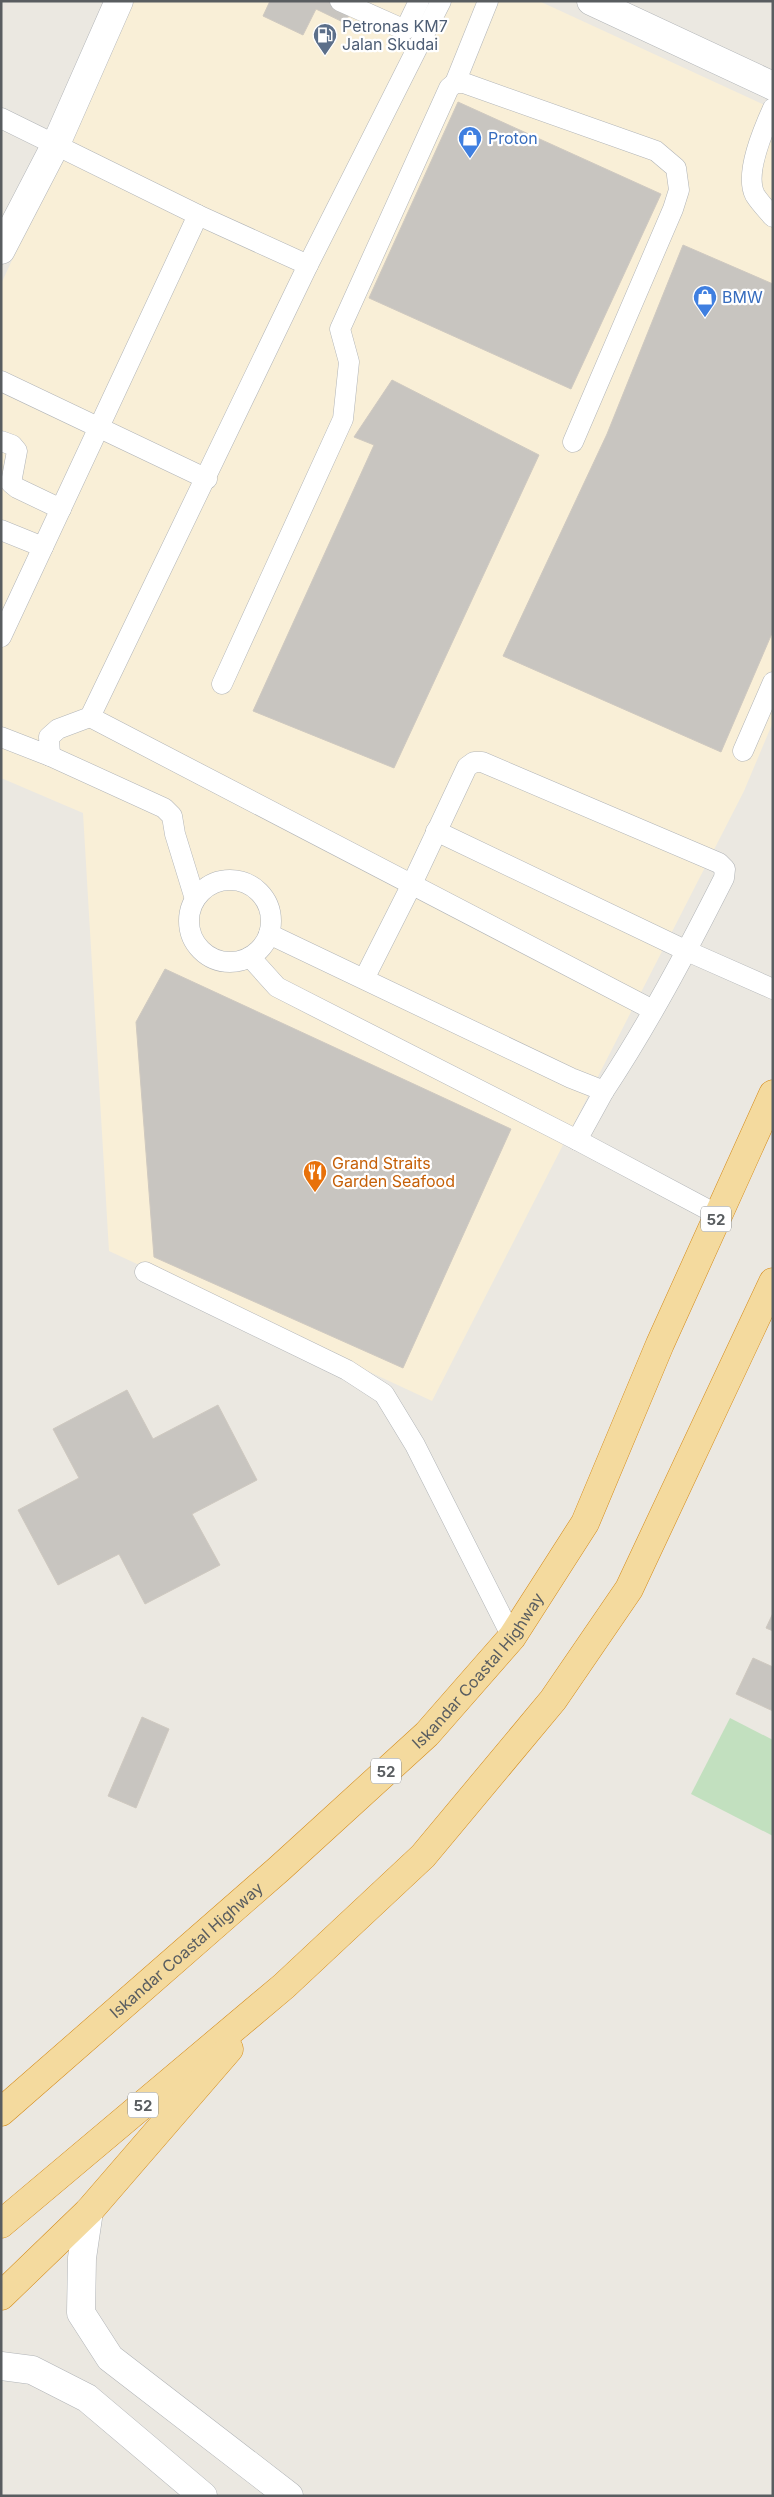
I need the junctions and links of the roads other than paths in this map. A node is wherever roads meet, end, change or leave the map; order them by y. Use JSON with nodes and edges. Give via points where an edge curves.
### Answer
{"nodes":[{"id":1,"x":119,"y":1,"type":"edge"},
{"id":2,"x":340,"y":1,"type":"edge"},
{"id":3,"x":419,"y":1,"type":"edge"},
{"id":4,"x":441,"y":1,"type":"edge"},
{"id":5,"x":488,"y":1,"type":"edge"},
{"id":6,"x":591,"y":1,"type":"edge"},
{"id":7,"x":417,"y":27,"type":"junction"},
{"id":8,"x":455,"y":83,"type":"junction"},
{"id":9,"x":773,"y":86,"type":"edge"},
{"id":10,"x":773,"y":108,"type":"edge"},
{"id":11,"x":1,"y":118,"type":"edge"},
{"id":12,"x":56,"y":144,"type":"junction"},
{"id":13,"x":198,"y":215,"type":"junction"},
{"id":14,"x":773,"y":217,"type":"edge"},
{"id":15,"x":1,"y":250,"type":"edge"},
{"id":16,"x":308,"y":265,"type":"junction"},
{"id":17,"x":1,"y":381,"type":"edge"},
{"id":18,"x":99,"y":426,"type":"junction"},
{"id":19,"x":1,"y":441,"type":"edge"},
{"id":20,"x":573,"y":442,"type":"dead end"},
{"id":21,"x":207,"y":479,"type":"junction"},
{"id":22,"x":61,"y":509,"type":"junction"},
{"id":23,"x":1,"y":530,"type":"edge"},
{"id":24,"x":42,"y":548,"type":"junction"},
{"id":25,"x":1,"y":637,"type":"edge"},
{"id":26,"x":773,"y":682,"type":"edge"},
{"id":27,"x":222,"y":684,"type":"dead end"},
{"id":28,"x":90,"y":717,"type":"junction"},
{"id":29,"x":1,"y":737,"type":"edge"},
{"id":30,"x":743,"y":751,"type":"dead end"},
{"id":31,"x":50,"y":756,"type":"junction"},
{"id":32,"x":436,"y":831,"type":"junction"},
{"id":33,"x":412,"y":886,"type":"junction"},
{"id":34,"x":196,"y":899,"type":"junction"},
{"id":35,"x":269,"y":934,"type":"junction"},
{"id":36,"x":687,"y":951,"type":"junction"},
{"id":37,"x":250,"y":957,"type":"junction"},
{"id":38,"x":364,"y":980,"type":"junction"},
{"id":39,"x":773,"y":989,"type":"edge"},
{"id":40,"x":654,"y":1010,"type":"junction"},
{"id":41,"x":604,"y":1091,"type":"junction"},
{"id":42,"x":773,"y":1094,"type":"edge"},
{"id":43,"x":577,"y":1140,"type":"junction"},
{"id":44,"x":718,"y":1215,"type":"junction"},
{"id":45,"x":145,"y":1272,"type":"dead end"},
{"id":46,"x":773,"y":1282,"type":"edge"},
{"id":47,"x":512,"y":1637,"type":"junction"},
{"id":48,"x":284,"y":1986,"type":"junction"},
{"id":49,"x":1,"y":2112,"type":"edge"},
{"id":50,"x":89,"y":2211,"type":"junction"},
{"id":51,"x":1,"y":2224,"type":"edge"},
{"id":52,"x":1,"y":2296,"type":"edge"},
{"id":53,"x":1,"y":2366,"type":"edge"},
{"id":54,"x":203,"y":2496,"type":"edge"},
{"id":55,"x":289,"y":2496,"type":"edge"}],
"edges":[{"from":1,"to":12,"type":"street"},
{"from":2,"to":7,"type":"lane","via":[[405,30]]},
{"from":3,"to":7,"type":"lane"},
{"from":4,"to":7,"type":"lane"},
{"from":5,"to":8,"type":"lane"},
{"from":6,"to":9,"type":"street"},
{"from":7,"to":16,"type":"lane"},
{"from":8,"to":20,"type":"lane","via":[[656,151],[676,168],[679,190],[673,209]]},
{"from":8,"to":27,"type":"lane","via":[[449,88],[340,329],[349,362],[343,419]]},
{"from":10,"to":14,"type":"lane","via":[[758,142],[753,166],[754,194]]},
{"from":11,"to":12,"type":"lane"},
{"from":12,"to":13,"type":"lane"},
{"from":12,"to":15,"type":"street"},
{"from":13,"to":16,"type":"lane"},
{"from":13,"to":18,"type":"lane"},
{"from":16,"to":21,"type":"lane"},
{"from":17,"to":18,"type":"lane"},
{"from":18,"to":21,"type":"lane"},
{"from":18,"to":22,"type":"lane"},
{"from":19,"to":22,"type":"lane","via":[[17,451],[12,483]]},
{"from":21,"to":28,"type":"lane"},
{"from":22,"to":24,"type":"lane"},
{"from":23,"to":24,"type":"lane"},
{"from":24,"to":25,"type":"lane"},
{"from":26,"to":30,"type":"lane"},
{"from":28,"to":31,"type":"lane","via":[[58,728],[50,737]]},
{"from":28,"to":33,"type":"lane"},
{"from":29,"to":31,"type":"lane"},
{"from":31,"to":34,"type":"lane","via":[[164,808],[172,816]]},
{"from":32,"to":33,"type":"lane"},
{"from":32,"to":36,"type":"lane"},
{"from":32,"to":36,"type":"lane","via":[[467,767],[474,762],[482,762],[718,863],[724,870],[724,878]]},
{"from":33,"to":38,"type":"lane"},
{"from":33,"to":40,"type":"lane"},
{"from":34,"to":35,"type":"lane","via":[[215,883],[241,882],[258,892],[269,908]]},
{"from":34,"to":37,"type":"lane","via":[[190,911],[189,925],[192,938],[200,949],[210,958],[223,962],[237,962]]},
{"from":35,"to":37,"type":"lane","via":[[262,947]]},
{"from":35,"to":38,"type":"lane"},
{"from":36,"to":39,"type":"lane"},
{"from":36,"to":40,"type":"lane"},
{"from":37,"to":43,"type":"lane","via":[[277,987]]},
{"from":38,"to":41,"type":"lane"},
{"from":40,"to":41,"type":"lane"},
{"from":41,"to":43,"type":"lane"},
{"from":42,"to":44,"type":"highway","name":"Iskandar Coastal Highway","number":"52"},
{"from":43,"to":44,"type":"lane"},
{"from":44,"to":47,"type":"highway","name":"Iskandar Coastal Highway","number":"52","via":[[585,1523]]},
{"from":45,"to":47,"type":"lane","via":[[348,1370],[384,1394],[415,1445]]},
{"from":46,"to":48,"type":"highway","number":"52","via":[[629,1589],[558,1692],[423,1856]]},
{"from":47,"to":49,"type":"highway","name":"Iskandar Coastal Highway","number":"52","via":[[427,1734],[252,1893]]},
{"from":48,"to":50,"type":"highway"},
{"from":48,"to":51,"type":"highway","number":"52"},
{"from":50,"to":52,"type":"highway"},
{"from":50,"to":55,"type":"street","via":[[82,2258],[81,2313],[110,2358]]},
{"from":53,"to":54,"type":"street","via":[[32,2370],[87,2398]]}]}
